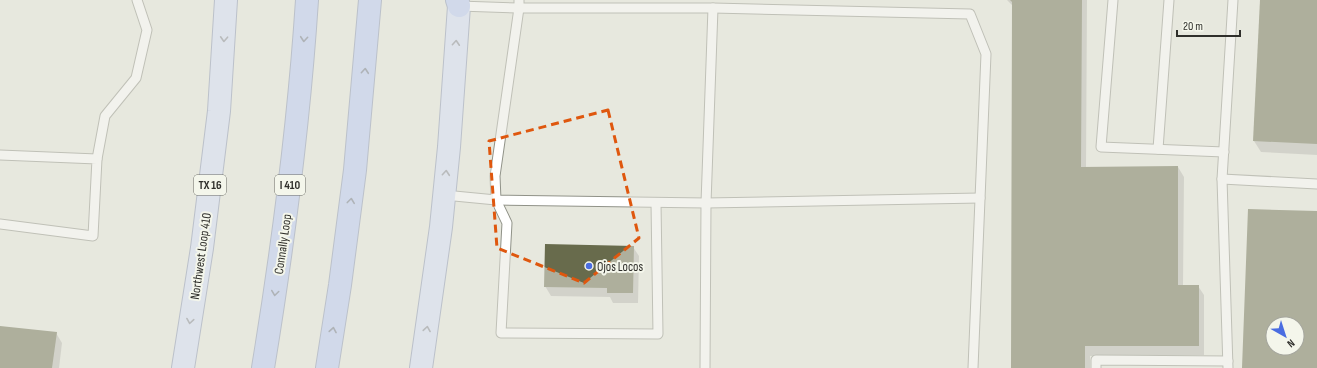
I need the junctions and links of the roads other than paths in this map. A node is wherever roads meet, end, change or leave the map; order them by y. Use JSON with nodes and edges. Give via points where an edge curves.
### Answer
{"nodes":[{"id":1,"x":136,"y":0,"type":"edge"},
{"id":2,"x":226,"y":0,"type":"edge"},
{"id":3,"x":306,"y":0,"type":"edge"},
{"id":4,"x":370,"y":0,"type":"edge"},
{"id":5,"x":1113,"y":0,"type":"edge"},
{"id":6,"x":1169,"y":0,"type":"edge"},
{"id":7,"x":1233,"y":0,"type":"edge"},
{"id":8,"x":458,"y":3,"type":"edge"},
{"id":9,"x":519,"y":4,"type":"edge"},
{"id":10,"x":713,"y":8,"type":"junction"},
{"id":11,"x":1158,"y":149,"type":"junction"},
{"id":12,"x":1224,"y":152,"type":"junction"},
{"id":13,"x":0,"y":155,"type":"edge"},
{"id":14,"x":98,"y":158,"type":"junction"},
{"id":15,"x":1222,"y":179,"type":"junction"},
{"id":16,"x":1317,"y":184,"type":"edge"},
{"id":17,"x":444,"y":195,"type":"junction"},
{"id":18,"x":980,"y":198,"type":"junction"},
{"id":19,"x":496,"y":200,"type":"junction"},
{"id":20,"x":656,"y":203,"type":"junction"},
{"id":21,"x":706,"y":203,"type":"junction"},
{"id":22,"x":0,"y":224,"type":"edge"},
{"id":23,"x":1228,"y":364,"type":"edge"},
{"id":24,"x":183,"y":368,"type":"edge"},
{"id":25,"x":263,"y":368,"type":"edge"},
{"id":26,"x":327,"y":368,"type":"edge"},
{"id":27,"x":421,"y":368,"type":"edge"},
{"id":28,"x":705,"y":368,"type":"edge"},
{"id":29,"x":973,"y":368,"type":"edge"},
{"id":30,"x":1096,"y":368,"type":"edge"}],
"edges":[{"from":1,"to":14,"type":"lane","via":[[147,30],[136,78],[105,116]]},
{"from":2,"to":24,"type":"main road","name":"Northwest Loop 410","number":"TX 16","one_way":true,"via":[[218,127]]},
{"from":3,"to":25,"type":"highway","name":"Connally Loop","number":"I 410","one_way":true,"via":[[289,190]]},
{"from":26,"to":4,"type":"highway","one_way":true,"via":[[355,170]]},
{"from":5,"to":11,"type":"lane","via":[[1101,147]]},
{"from":6,"to":11,"type":"lane"},
{"from":7,"to":12,"type":"lane"},
{"from":8,"to":9,"type":"lane"},
{"from":17,"to":8,"type":"main road","one_way":true},
{"from":9,"to":10,"type":"lane"},
{"from":9,"to":19,"type":"lane","via":[[495,176]]},
{"from":10,"to":18,"type":"lane","via":[[970,14],[986,54]]},
{"from":10,"to":21,"type":"lane"},
{"from":11,"to":12,"type":"lane"},
{"from":12,"to":15,"type":"lane"},
{"from":13,"to":14,"type":"lane"},
{"from":14,"to":22,"type":"lane","via":[[93,236]]},
{"from":15,"to":16,"type":"lane"},
{"from":15,"to":23,"type":"lane"},
{"from":17,"to":19,"type":"lane"},
{"from":27,"to":17,"type":"main road","one_way":true},
{"from":18,"to":21,"type":"lane"},
{"from":18,"to":29,"type":"lane"},
{"from":19,"to":20,"type":"lane"},
{"from":19,"to":20,"type":"lane","via":[[507,224],[501,333],[658,334]]},
{"from":20,"to":21,"type":"lane"},
{"from":21,"to":28,"type":"lane"},
{"from":23,"to":30,"type":"lane","via":[[1096,360]]}]}
